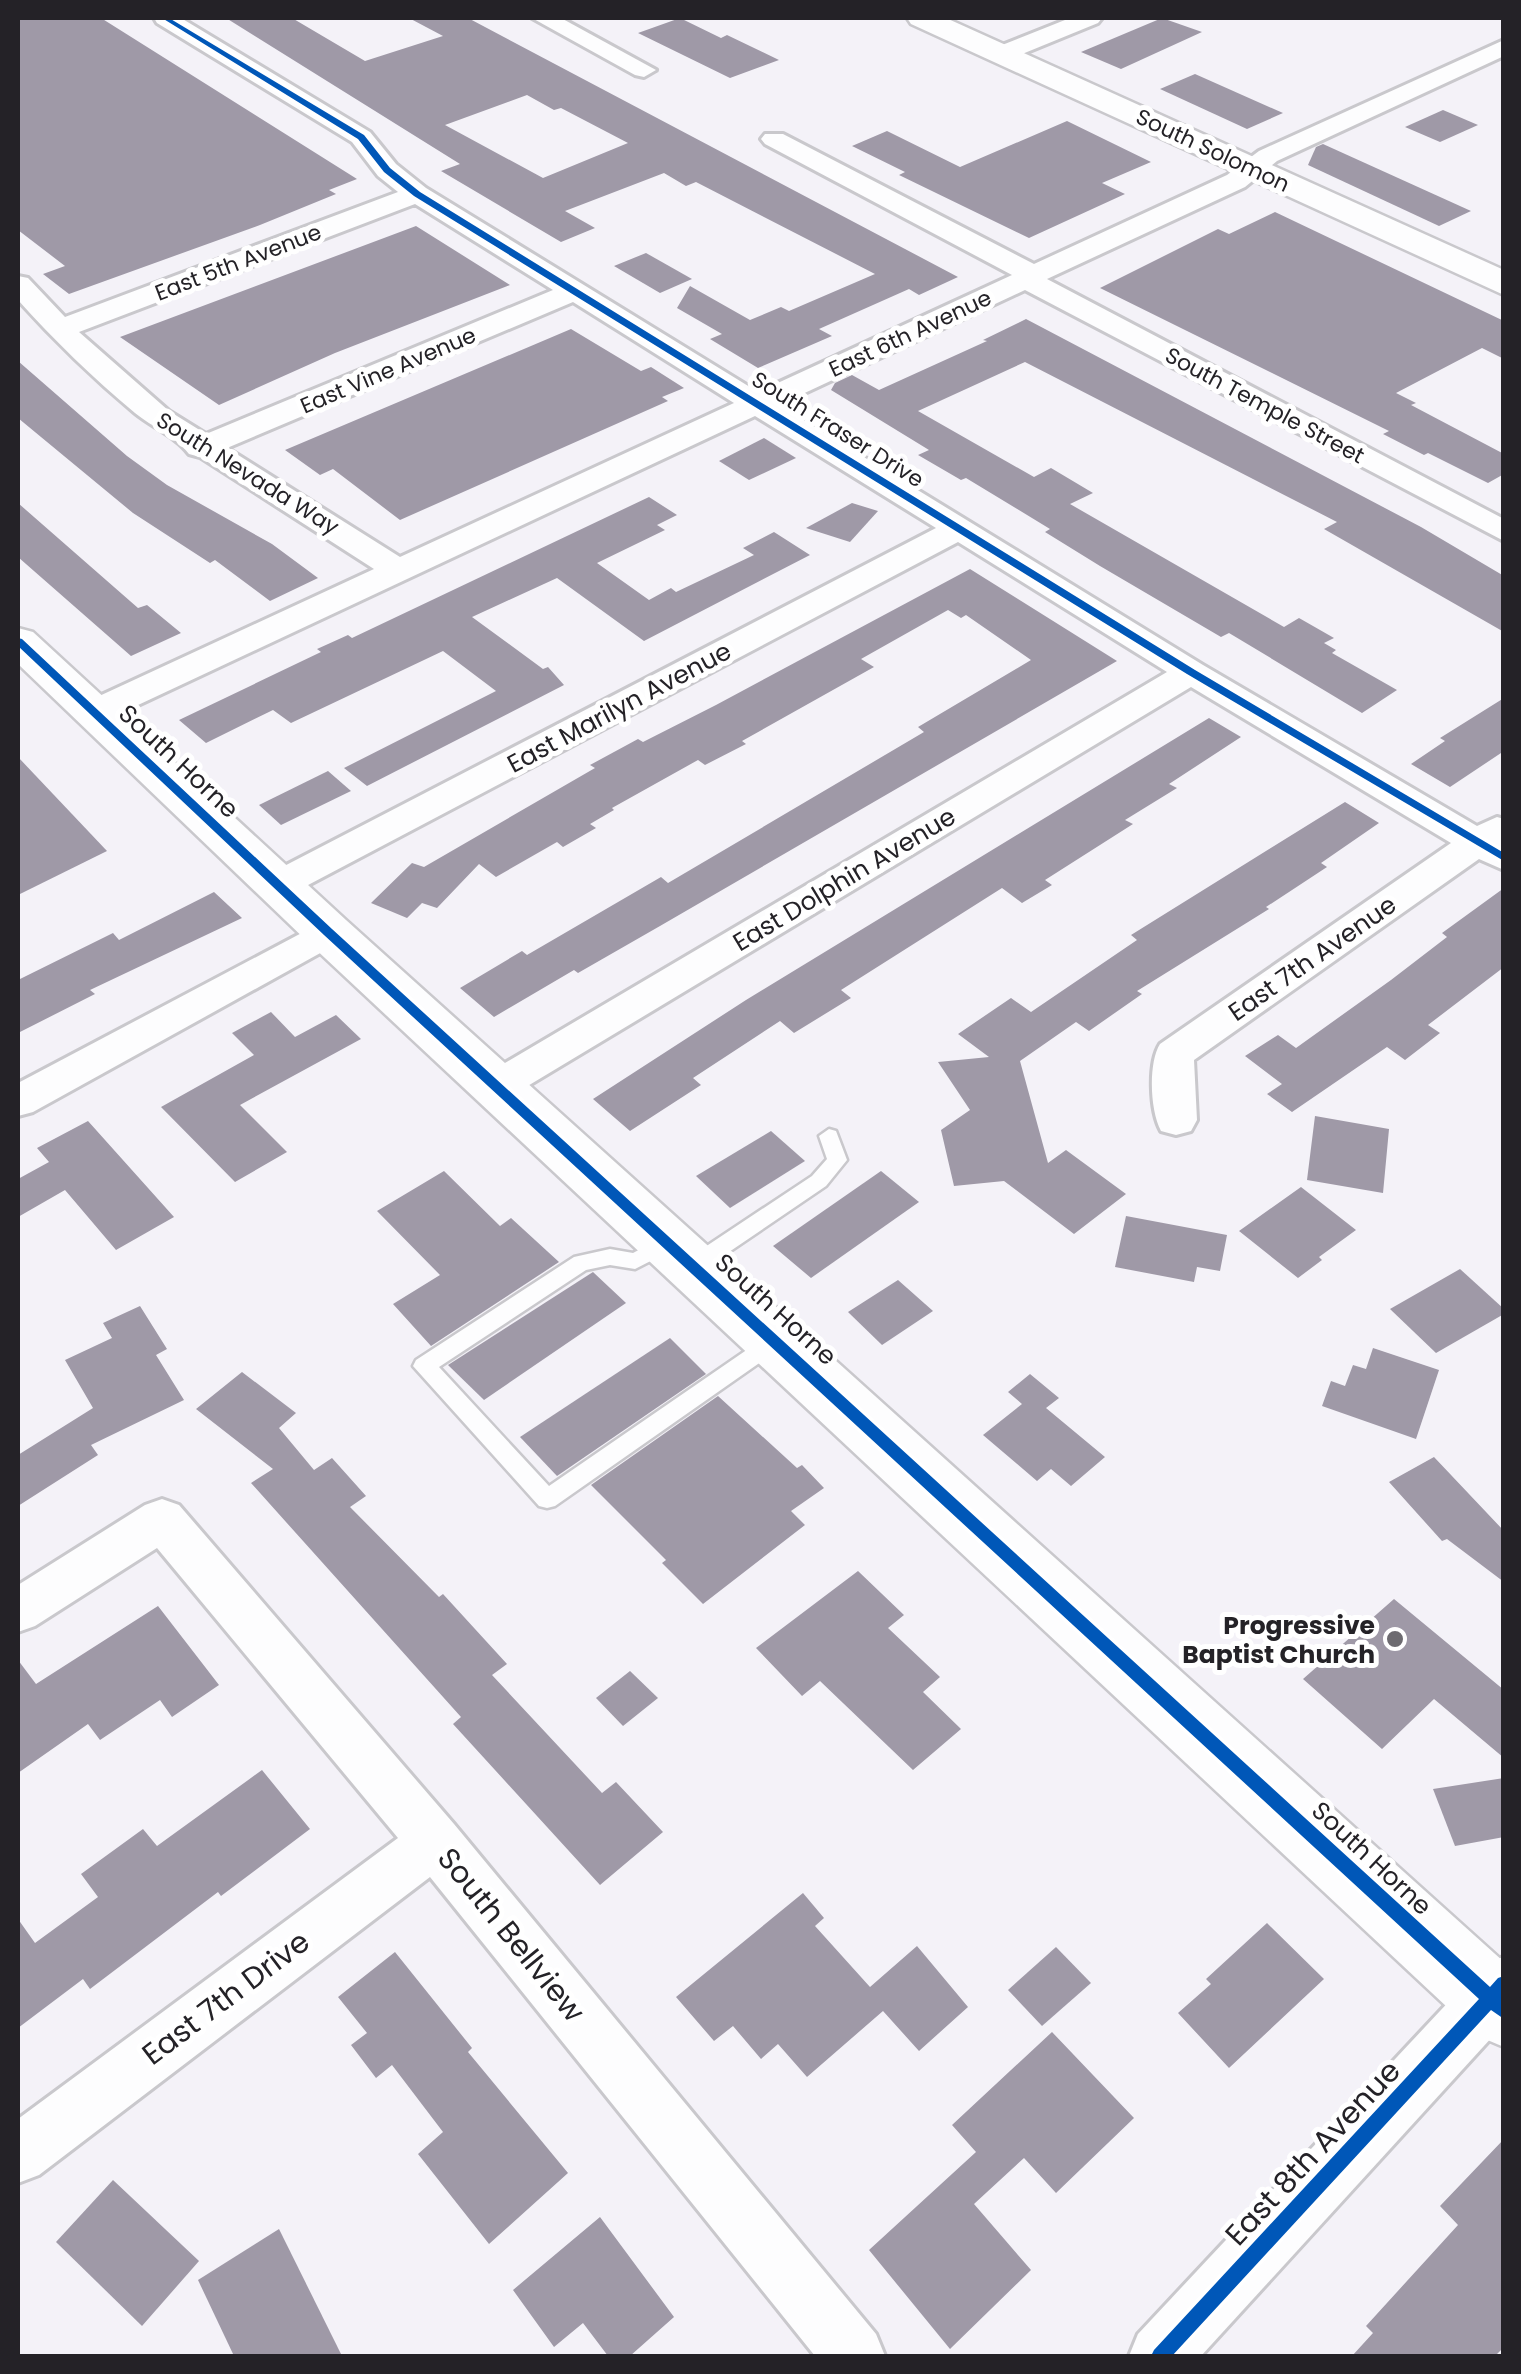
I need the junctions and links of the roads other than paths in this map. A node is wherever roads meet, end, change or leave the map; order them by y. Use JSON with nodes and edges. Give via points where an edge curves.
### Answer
{"nodes":[{"id":1,"x":165,"y":18,"type":"edge"},
{"id":2,"x":544,"y":18,"type":"edge"},
{"id":3,"x":922,"y":18,"type":"edge"},
{"id":4,"x":1090,"y":18,"type":"edge"},
{"id":5,"x":1504,"y":47,"type":"edge"},
{"id":6,"x":1001,"y":54,"type":"junction"},
{"id":7,"x":644,"y":70,"type":"dead end"},
{"id":8,"x":774,"y":139,"type":"dead end"},
{"id":9,"x":1252,"y":168,"type":"junction"},
{"id":10,"x":417,"y":194,"type":"junction"},
{"id":11,"x":1030,"y":277,"type":"junction"},
{"id":12,"x":18,"y":284,"type":"edge"},
{"id":13,"x":1504,"y":284,"type":"edge"},
{"id":14,"x":576,"y":292,"type":"junction"},
{"id":15,"x":60,"y":329,"type":"junction"},
{"id":16,"x":759,"y":403,"type":"junction"},
{"id":17,"x":200,"y":448,"type":"junction"},
{"id":18,"x":959,"y":529,"type":"junction"},
{"id":19,"x":1504,"y":532,"type":"edge"},
{"id":20,"x":399,"y":571,"type":"junction"},
{"id":21,"x":18,"y":641,"type":"edge"},
{"id":22,"x":1191,"y":672,"type":"junction"},
{"id":23,"x":94,"y":712,"type":"junction"},
{"id":24,"x":1495,"y":842,"type":"edge"},
{"id":25,"x":278,"y":885,"type":"junction"},
{"id":26,"x":328,"y":932,"type":"junction"},
{"id":27,"x":497,"y":1086,"type":"junction"},
{"id":28,"x":18,"y":1102,"type":"edge"},
{"id":29,"x":1176,"y":1120,"type":"dead end"},
{"id":30,"x":829,"y":1136,"type":"dead end"},
{"id":31,"x":681,"y":1253,"type":"junction"},
{"id":32,"x":777,"y":1340,"type":"junction"},
{"id":33,"x":18,"y":1611,"type":"edge"},
{"id":34,"x":434,"y":1842,"type":"junction"},
{"id":35,"x":1499,"y":1998,"type":"edge"},
{"id":36,"x":18,"y":2154,"type":"edge"},
{"id":37,"x":854,"y":2356,"type":"edge"},
{"id":38,"x":1160,"y":2356,"type":"edge"}],
"edges":[{"from":1,"to":10,"type":"street","name":"South Fraser Drive","via":[[361,137]]},
{"from":2,"to":7,"type":"street"},
{"from":3,"to":6,"type":"street","name":"South Solomon"},
{"from":4,"to":6,"type":"street"},
{"from":5,"to":9,"type":"street","name":"East 6th Avenue"},
{"from":6,"to":9,"type":"street","name":"South Solomon"},
{"from":8,"to":11,"type":"street","name":"South Temple Street"},
{"from":9,"to":11,"type":"street","name":"East 6th Avenue"},
{"from":9,"to":13,"type":"street","name":"South Solomon"},
{"from":10,"to":14,"type":"street","name":"South Fraser Drive"},
{"from":10,"to":15,"type":"street","name":"East 5th Avenue"},
{"from":11,"to":16,"type":"street","name":"East 6th Avenue"},
{"from":11,"to":19,"type":"street","name":"South Temple Street"},
{"from":12,"to":15,"type":"street","name":"South Nevada Way"},
{"from":14,"to":16,"type":"street","name":"South Fraser Drive"},
{"from":14,"to":17,"type":"street","name":"East Vine Avenue"},
{"from":15,"to":17,"type":"street","name":"South Nevada Way","via":[[120,387]]},
{"from":16,"to":18,"type":"street","name":"South Fraser Drive"},
{"from":16,"to":20,"type":"street","name":"East 6th Avenue"},
{"from":17,"to":20,"type":"street","name":"South Nevada Way"},
{"from":18,"to":22,"type":"street","name":"South Fraser Drive"},
{"from":18,"to":25,"type":"street","name":"East Marilyn Avenue"},
{"from":20,"to":23,"type":"street","name":"East 6th Avenue"},
{"from":21,"to":23,"type":"street","name":"South Horne"},
{"from":22,"to":24,"type":"street","name":"South Fraser Drive"},
{"from":22,"to":27,"type":"street","name":"East Dolphin Avenue"},
{"from":23,"to":25,"type":"street","name":"South Horne"},
{"from":24,"to":29,"type":"street","name":"East 7th Avenue","via":[[1174,1054]]},
{"from":25,"to":26,"type":"street","name":"South Horne"},
{"from":26,"to":27,"type":"street","name":"South Horne"},
{"from":26,"to":28,"type":"street"},
{"from":27,"to":31,"type":"street","name":"South Horne"},
{"from":30,"to":31,"type":"lane","via":[[837,1160],[820,1181]]},
{"from":31,"to":32,"type":"street","name":"South Horne"},
{"from":31,"to":32,"type":"lane","via":[[581,1263],[424,1366],[547,1499]]},
{"from":32,"to":35,"type":"street","name":"South Horne"},
{"from":33,"to":34,"type":"street","name":"South Bellview","via":[[162,1519]]},
{"from":34,"to":36,"type":"street","name":"East 7th Drive"},
{"from":34,"to":37,"type":"street","name":"South Bellview"},
{"from":35,"to":38,"type":"street","name":"East 8th Avenue"}]}
